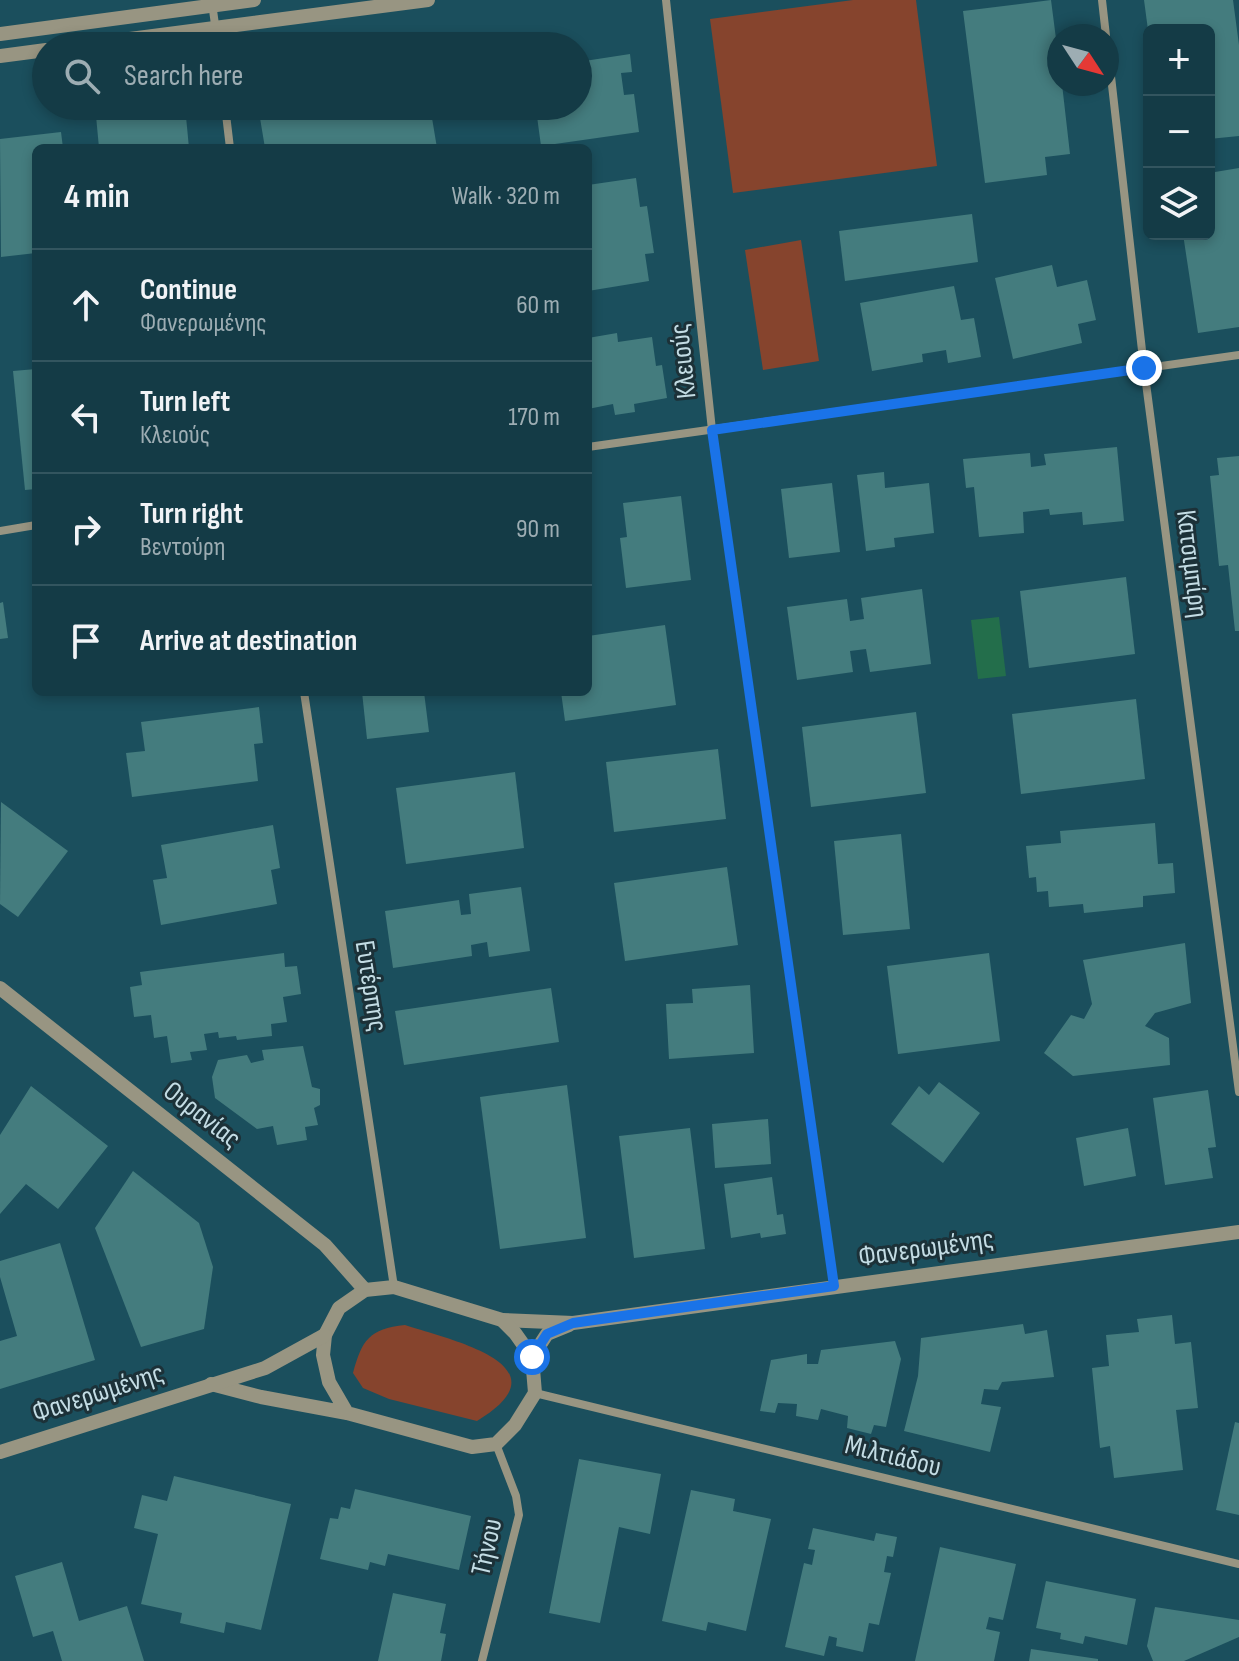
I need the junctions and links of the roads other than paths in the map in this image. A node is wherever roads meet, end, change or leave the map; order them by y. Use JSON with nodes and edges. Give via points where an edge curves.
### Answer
{"nodes":[{"id":1,"x":254,"y":0,"type":"edge"},
{"id":2,"x":428,"y":0,"type":"edge"},
{"id":3,"x":666,"y":0,"type":"edge"},
{"id":4,"x":1102,"y":0,"type":"edge"},
{"id":5,"x":212,"y":3,"type":"edge"},
{"id":6,"x":1105,"y":24,"type":"edge"},
{"id":7,"x":215,"y":28,"type":"junction"},
{"id":8,"x":184,"y":32,"type":"edge"},
{"id":9,"x":216,"y":32,"type":"edge"},
{"id":10,"x":0,"y":34,"type":"edge"},
{"id":11,"x":32,"y":52,"type":"edge"},
{"id":12,"x":0,"y":56,"type":"edge"},
{"id":13,"x":1114,"y":96,"type":"edge"},
{"id":14,"x":227,"y":120,"type":"edge"},
{"id":15,"x":230,"y":144,"type":"edge"},
{"id":16,"x":1239,"y":355,"type":"edge"},
{"id":17,"x":1144,"y":368,"type":"junction"},
{"id":18,"x":712,"y":430,"type":"junction"},
{"id":19,"x":592,"y":446,"type":"edge"},
{"id":20,"x":32,"y":526,"type":"edge"},
{"id":21,"x":0,"y":531,"type":"edge"},
{"id":22,"x":305,"y":696,"type":"edge"},
{"id":23,"x":0,"y":988,"type":"edge"},
{"id":24,"x":1239,"y":1092,"type":"edge"},
{"id":25,"x":1239,"y":1232,"type":"edge"},
{"id":26,"x":834,"y":1286,"type":"junction"},
{"id":27,"x":394,"y":1287,"type":"junction"},
{"id":28,"x":365,"y":1290,"type":"junction"},
{"id":29,"x":502,"y":1320,"type":"junction"},
{"id":30,"x":573,"y":1323,"type":"junction"},
{"id":31,"x":325,"y":1335,"type":"junction"},
{"id":32,"x":532,"y":1357,"type":"junction"},
{"id":33,"x":211,"y":1384,"type":"junction"},
{"id":34,"x":535,"y":1393,"type":"junction"},
{"id":35,"x":347,"y":1413,"type":"junction"},
{"id":36,"x":496,"y":1444,"type":"junction"},
{"id":37,"x":0,"y":1452,"type":"edge"},
{"id":38,"x":1239,"y":1564,"type":"edge"},
{"id":39,"x":482,"y":1661,"type":"edge"}],
"edges":[{"from":1,"to":5,"type":"street"},
{"from":2,"to":7,"type":"street"},
{"from":3,"to":18,"type":"street","name":"Κλειούς"},
{"from":4,"to":6,"type":"street","name":"Κατσιμπίρη"},
{"from":5,"to":7,"type":"street"},
{"from":5,"to":10,"type":"street"},
{"from":7,"to":8,"type":"street"},
{"from":7,"to":9,"type":"street"},
{"from":11,"to":12,"type":"street"},
{"from":13,"to":17,"type":"street","name":"Κατσιμπίρη"},
{"from":14,"to":15,"type":"street"},
{"from":16,"to":17,"type":"street"},
{"from":17,"to":18,"type":"street"},
{"from":17,"to":24,"type":"street","name":"Κατσιμπίρη"},
{"from":18,"to":19,"type":"street"},
{"from":18,"to":26,"type":"street","name":"Κλειούς"},
{"from":20,"to":21,"type":"street"},
{"from":22,"to":27,"type":"street","name":"Ευτέρπης"},
{"from":23,"to":28,"type":"street","name":"Ουρανίας","via":[[325,1245]]},
{"from":25,"to":26,"type":"street","name":"Φανερωμένης"},
{"from":26,"to":30,"type":"street","name":"Φανερωμένης"},
{"from":27,"to":28,"type":"street"},
{"from":27,"to":29,"type":"street"},
{"from":28,"to":31,"type":"street","via":[[339,1308]]},
{"from":29,"to":30,"type":"street","name":"Φανερωμένης"},
{"from":29,"to":32,"type":"street"},
{"from":30,"to":32,"type":"street","name":"Φανερωμένης","via":[[547,1334]]},
{"from":31,"to":33,"type":"street","name":"Φανερωμένης","via":[[265,1368]]},
{"from":31,"to":35,"type":"street","via":[[329,1382]]},
{"from":32,"to":34,"type":"street"},
{"from":33,"to":35,"type":"street"},
{"from":33,"to":37,"type":"street","name":"Φανερωμένης"},
{"from":34,"to":36,"type":"street"},
{"from":34,"to":38,"type":"street","name":"Μιλτιάδου"},
{"from":35,"to":36,"type":"street","via":[[472,1447]]},
{"from":36,"to":39,"type":"street","name":"Τήνου","via":[[519,1515]]}]}
